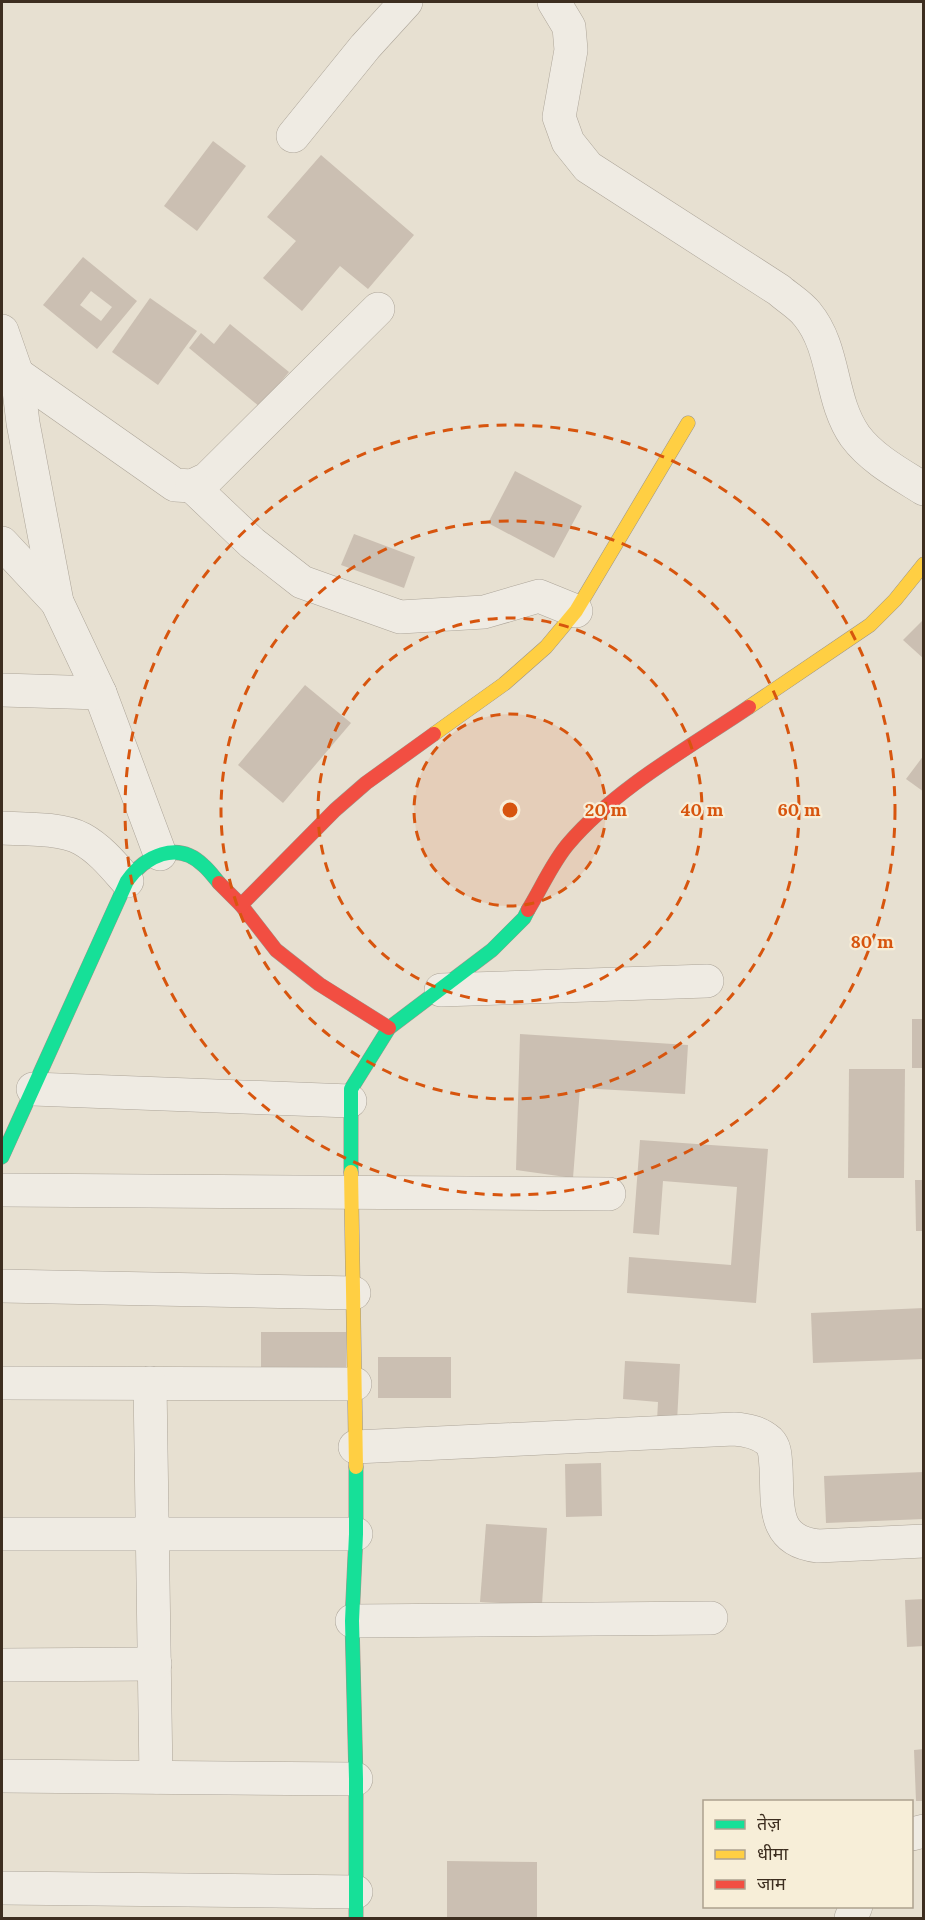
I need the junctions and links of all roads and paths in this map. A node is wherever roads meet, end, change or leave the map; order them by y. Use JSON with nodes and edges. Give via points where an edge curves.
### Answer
{"nodes":[{"id":1,"x":406,"y":2,"type":"edge"},
{"id":2,"x":554,"y":2,"type":"edge"},
{"id":3,"x":293,"y":136,"type":"dead end"},
{"id":4,"x":378,"y":309,"type":"dead end"},
{"id":5,"x":2,"y":331,"type":"edge"},
{"id":6,"x":17,"y":374,"type":"junction"},
{"id":7,"x":688,"y":423,"type":"dead end"},
{"id":8,"x":192,"y":486,"type":"junction"},
{"id":9,"x":924,"y":489,"type":"edge"},
{"id":10,"x":2,"y":543,"type":"edge"},
{"id":11,"x":924,"y":564,"type":"edge"},
{"id":12,"x":57,"y":602,"type":"junction"},
{"id":13,"x":576,"y":611,"type":"junction"},
{"id":14,"x":2,"y":690,"type":"edge"},
{"id":15,"x":100,"y":693,"type":"junction"},
{"id":16,"x":2,"y":828,"type":"edge"},
{"id":17,"x":160,"y":854,"type":"junction"},
{"id":18,"x":127,"y":881,"type":"junction"},
{"id":19,"x":241,"y":905,"type":"junction"},
{"id":20,"x":707,"y":981,"type":"dead end"},
{"id":21,"x":441,"y":990,"type":"junction"},
{"id":22,"x":389,"y":1028,"type":"junction"},
{"id":23,"x":33,"y":1089,"type":"junction"},
{"id":24,"x":350,"y":1101,"type":"junction"},
{"id":25,"x":2,"y":1157,"type":"edge"},
{"id":26,"x":2,"y":1190,"type":"edge"},
{"id":27,"x":352,"y":1193,"type":"junction"},
{"id":28,"x":609,"y":1194,"type":"dead end"},
{"id":29,"x":2,"y":1286,"type":"edge"},
{"id":30,"x":354,"y":1293,"type":"junction"},
{"id":31,"x":2,"y":1383,"type":"edge"},
{"id":32,"x":150,"y":1383,"type":"junction"},
{"id":33,"x":355,"y":1384,"type":"junction"},
{"id":34,"x":356,"y":1448,"type":"junction"},
{"id":35,"x":2,"y":1534,"type":"edge"},
{"id":36,"x":152,"y":1534,"type":"junction"},
{"id":37,"x":356,"y":1534,"type":"junction"},
{"id":38,"x":924,"y":1541,"type":"edge"},
{"id":39,"x":711,"y":1618,"type":"dead end"},
{"id":40,"x":352,"y":1621,"type":"junction"},
{"id":41,"x":155,"y":1664,"type":"junction"},
{"id":42,"x":2,"y":1665,"type":"edge"},
{"id":43,"x":2,"y":1776,"type":"edge"},
{"id":44,"x":156,"y":1777,"type":"junction"},
{"id":45,"x":356,"y":1779,"type":"junction"},
{"id":46,"x":2,"y":1888,"type":"edge"},
{"id":47,"x":356,"y":1905,"type":"edge"}],
"edges":[{"from":1,"to":3,"type":"street"},
{"from":2,"to":9,"type":"street","via":[[569,27],[572,50],[559,117],[568,142],[588,167],[779,290],[807,313],[823,338],[842,414],[856,438],[880,461]]},
{"from":4,"to":8,"type":"street","via":[[207,479]]},
{"from":5,"to":6,"type":"street"},
{"from":6,"to":8,"type":"street","via":[[167,480]]},
{"from":6,"to":12,"type":"street"},
{"from":7,"to":13,"type":"street"},
{"from":8,"to":13,"type":"street","via":[[252,543],[302,582],[400,617],[484,612],[539,596]]},
{"from":10,"to":12,"type":"street"},
{"from":11,"to":21,"type":"street","via":[[870,625],[596,814],[567,845],[524,918],[492,950]]},
{"from":12,"to":15,"type":"street"},
{"from":13,"to":19,"type":"street","via":[[546,646],[504,684],[366,783],[335,810]]},
{"from":14,"to":15,"type":"street"},
{"from":15,"to":17,"type":"street"},
{"from":16,"to":18,"type":"street","via":[[80,837]]},
{"from":17,"to":18,"type":"street","via":[[137,867]]},
{"from":17,"to":19,"type":"street","via":[[182,854],[202,862]]},
{"from":18,"to":23,"type":"street"},
{"from":19,"to":22,"type":"street","via":[[276,951],[319,984]]},
{"from":20,"to":21,"type":"street"},
{"from":21,"to":22,"type":"street"},
{"from":22,"to":24,"type":"street","via":[[351,1089]]},
{"from":23,"to":24,"type":"street"},
{"from":23,"to":25,"type":"street"},
{"from":24,"to":27,"type":"street"},
{"from":26,"to":27,"type":"street"},
{"from":27,"to":28,"type":"street"},
{"from":27,"to":30,"type":"street"},
{"from":29,"to":30,"type":"street"},
{"from":30,"to":33,"type":"street"},
{"from":31,"to":32,"type":"street"},
{"from":32,"to":33,"type":"street"},
{"from":32,"to":36,"type":"street"},
{"from":33,"to":34,"type":"street"},
{"from":34,"to":37,"type":"street"},
{"from":34,"to":38,"type":"street","via":[[746,1430],[770,1442],[775,1452],[781,1526],[803,1545]]},
{"from":35,"to":36,"type":"street"},
{"from":36,"to":37,"type":"street"},
{"from":36,"to":41,"type":"street"},
{"from":37,"to":40,"type":"street"},
{"from":39,"to":40,"type":"street"},
{"from":40,"to":45,"type":"street"},
{"from":41,"to":42,"type":"street"},
{"from":41,"to":44,"type":"street"},
{"from":43,"to":44,"type":"street"},
{"from":44,"to":45,"type":"street"},
{"from":45,"to":47,"type":"street"},
{"from":46,"to":47,"type":"street"}]}
